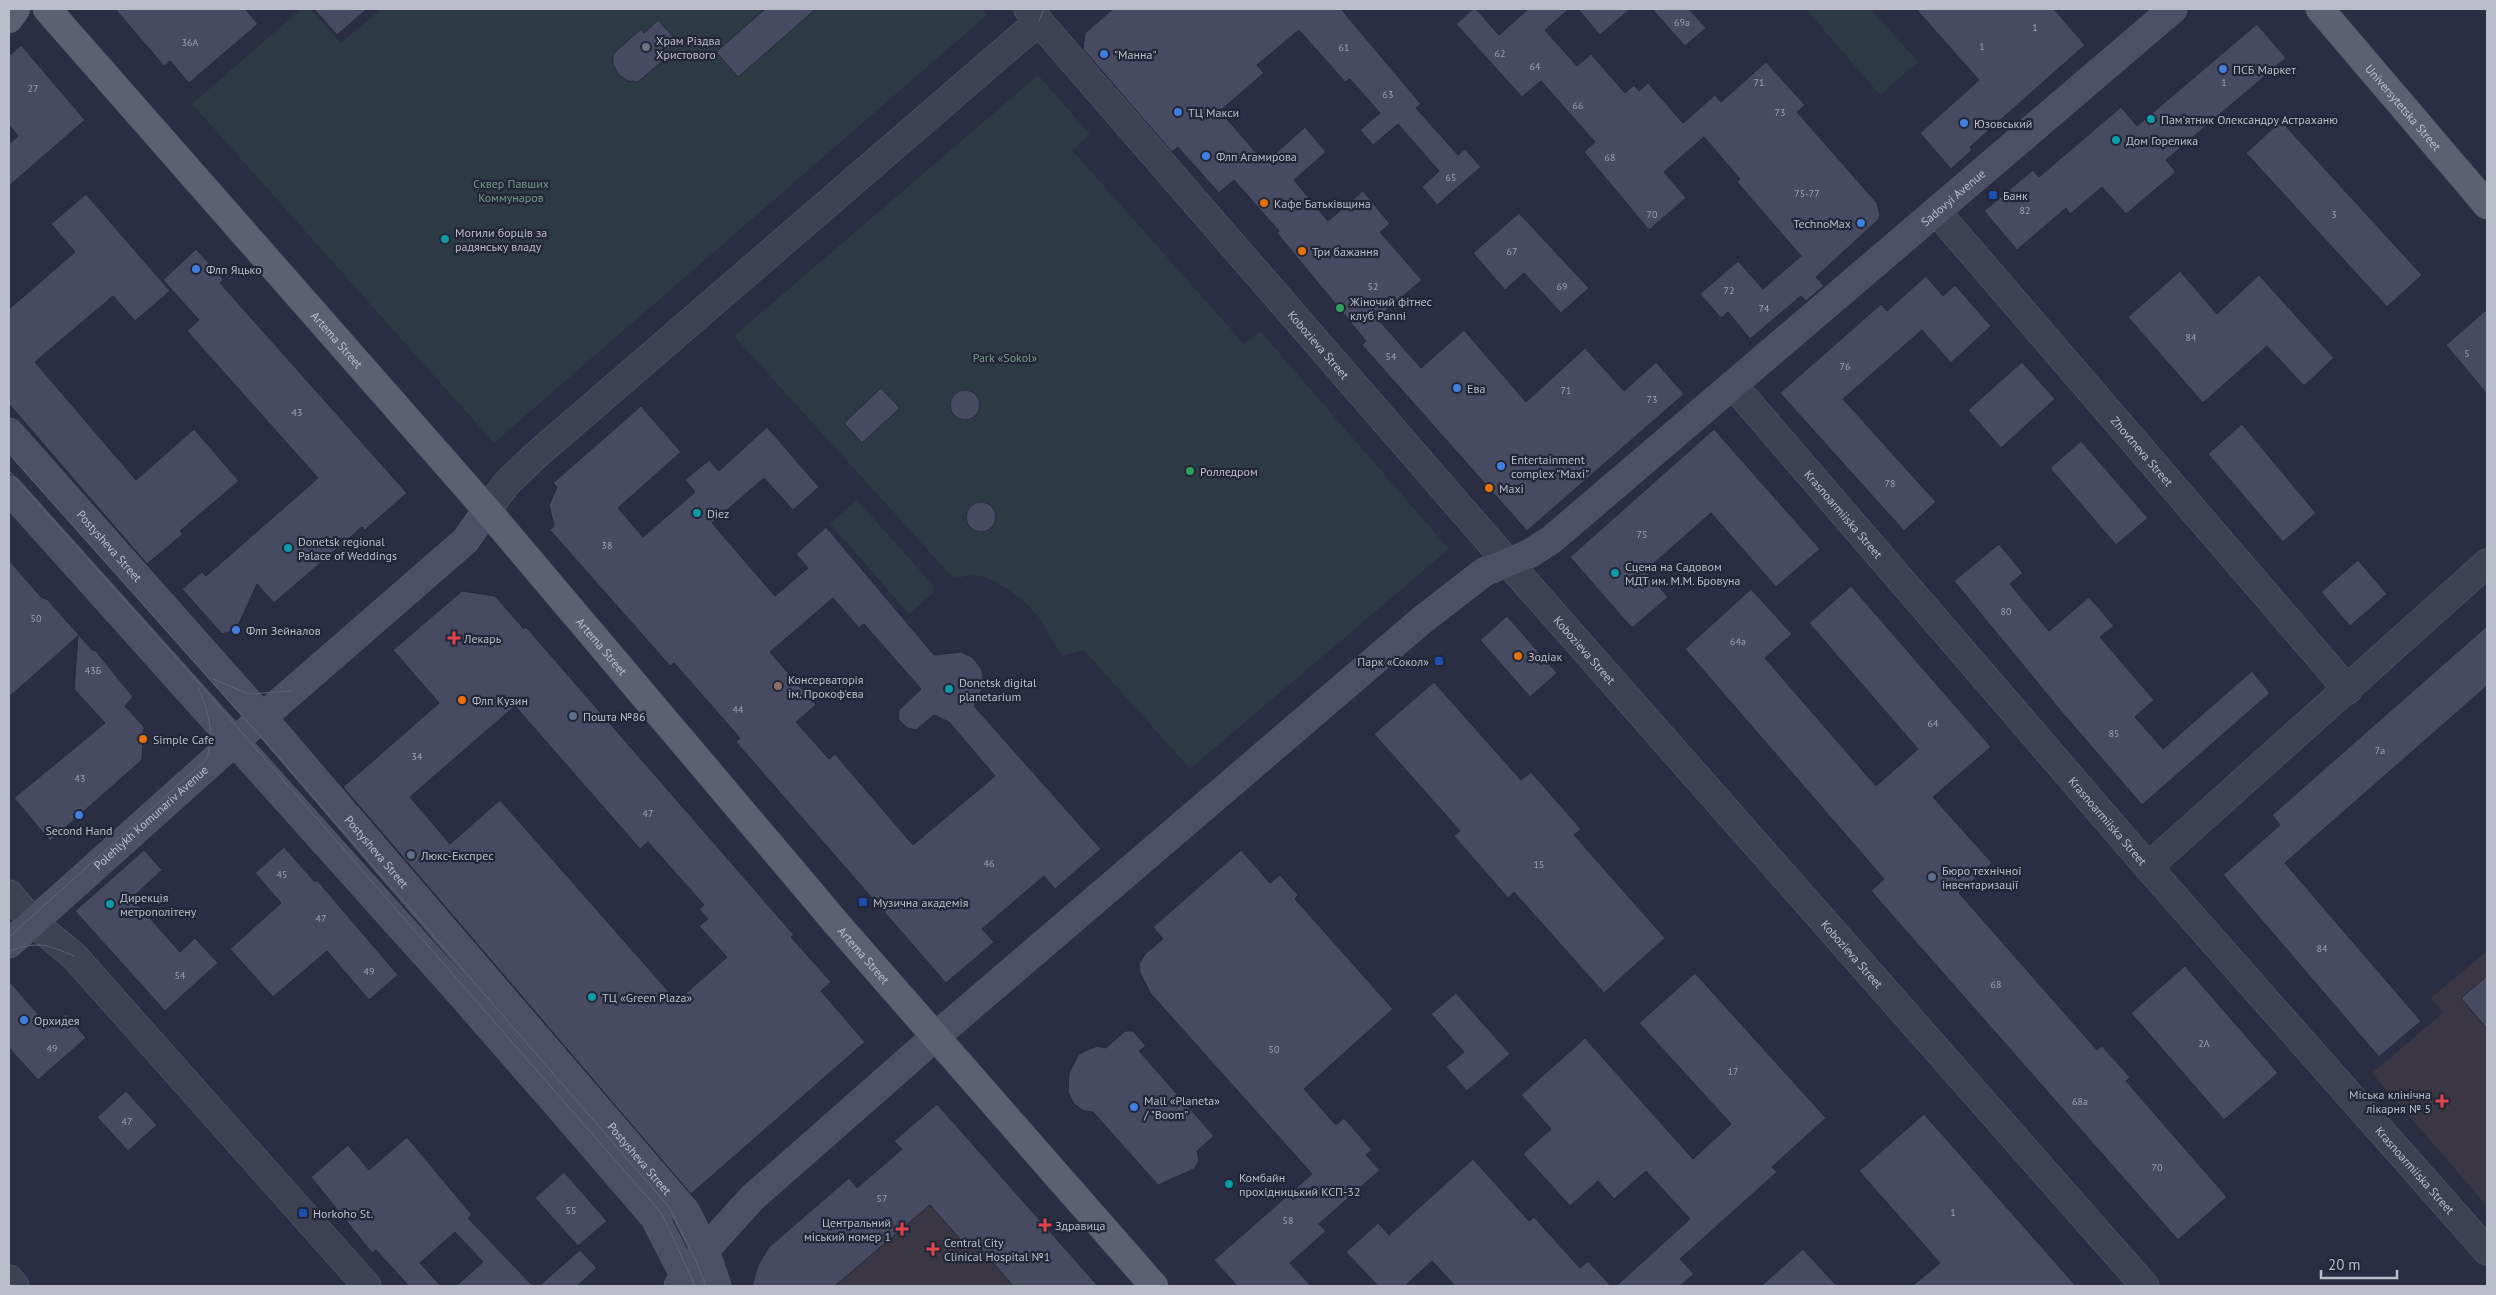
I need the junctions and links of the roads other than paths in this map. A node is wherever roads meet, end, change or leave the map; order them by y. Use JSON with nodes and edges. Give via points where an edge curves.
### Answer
{"nodes":[{"id":1,"x":16,"y":9,"type":"edge"},
{"id":2,"x":47,"y":9,"type":"edge"},
{"id":3,"x":2173,"y":9,"type":"edge"},
{"id":4,"x":2320,"y":9,"type":"edge"},
{"id":5,"x":1033,"y":15,"type":"edge"},
{"id":6,"x":9,"y":19,"type":"edge"},
{"id":7,"x":2487,"y":205,"type":"edge"},
{"id":8,"x":1937,"y":212,"type":"junction"},
{"id":9,"x":1733,"y":385,"type":"junction"},
{"id":10,"x":9,"y":432,"type":"edge"},
{"id":11,"x":9,"y":490,"type":"edge"},
{"id":12,"x":487,"y":510,"type":"junction"},
{"id":13,"x":1509,"y":563,"type":"junction"},
{"id":14,"x":2487,"y":563,"type":"edge"},
{"id":15,"x":2348,"y":690,"type":"junction"},
{"id":16,"x":249,"y":729,"type":"junction"},
{"id":17,"x":2148,"y":867,"type":"junction"},
{"id":18,"x":9,"y":894,"type":"edge"},
{"id":19,"x":33,"y":922,"type":"junction"},
{"id":20,"x":9,"y":944,"type":"edge"},
{"id":21,"x":935,"y":1037,"type":"junction"},
{"id":22,"x":705,"y":1250,"type":"junction"},
{"id":23,"x":2487,"y":1252,"type":"edge"},
{"id":24,"x":9,"y":1280,"type":"edge"},
{"id":25,"x":683,"y":1283,"type":"edge"},
{"id":26,"x":15,"y":1286,"type":"edge"},
{"id":27,"x":367,"y":1286,"type":"edge"},
{"id":28,"x":717,"y":1286,"type":"edge"},
{"id":29,"x":1154,"y":1286,"type":"edge"},
{"id":30,"x":2145,"y":1286,"type":"edge"}],
"edges":[{"from":1,"to":6,"type":"main road"},
{"from":2,"to":12,"type":"main road","name":"Artema Street"},
{"from":3,"to":8,"type":"street","name":"Sadovyi Avenue"},
{"from":4,"to":7,"type":"main road","name":"Universytetska Street"},
{"from":5,"to":12,"type":"street","via":[[534,457],[507,483]]},
{"from":5,"to":13,"type":"street","name":"Kobozieva Street"},
{"from":8,"to":9,"type":"street","name":"Sadovyi Avenue"},
{"from":8,"to":15,"type":"street","name":"Zhovtneva Street"},
{"from":9,"to":13,"type":"street","name":"Sadovyi Avenue","via":[[1551,540]]},
{"from":9,"to":17,"type":"street","name":"Krasnoarmiiska Street"},
{"from":10,"to":16,"type":"street","name":"Postysheva Street"},
{"from":11,"to":16,"type":"street","name":"Postysheva Street"},
{"from":12,"to":16,"type":"street","name":"Polehlykh Komunariv Avenue","via":[[465,541]]},
{"from":12,"to":21,"type":"main road","name":"Artema Street"},
{"from":13,"to":21,"type":"street","name":"Sadovyi Avenue","via":[[1484,572],[1422,620]]},
{"from":13,"to":30,"type":"street","name":"Kobozieva Street"},
{"from":14,"to":15,"type":"street"},
{"from":15,"to":17,"type":"street"},
{"from":16,"to":19,"type":"street","name":"Polehlykh Komunariv Avenue"},
{"from":16,"to":22,"type":"street","name":"Postysheva Street","via":[[686,1212]]},
{"from":16,"to":25,"type":"street","name":"Postysheva Street","via":[[452,984],[655,1218]]},
{"from":17,"to":23,"type":"street","name":"Krasnoarmiiska Street"},
{"from":18,"to":19,"type":"street"},
{"from":19,"to":20,"type":"street","name":"Polehlykh Komunariv Avenue"},
{"from":19,"to":27,"type":"street","via":[[74,956]]},
{"from":21,"to":22,"type":"street","name":"Sadovyi Avenue","via":[[752,1198]]},
{"from":21,"to":29,"type":"main road","name":"Artema Street"},
{"from":22,"to":25,"type":"street","name":"Sadovyi Avenue"},
{"from":22,"to":28,"type":"street","name":"Postysheva Street"},
{"from":24,"to":26,"type":"street"}]}
